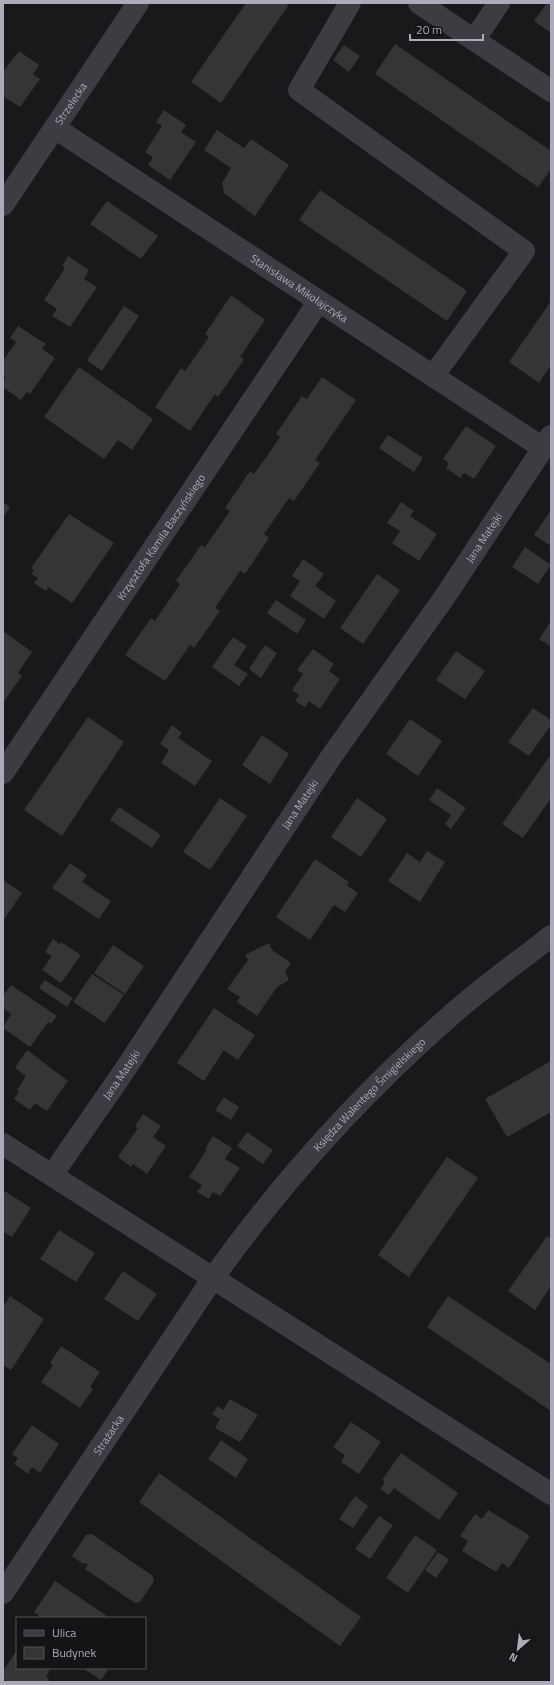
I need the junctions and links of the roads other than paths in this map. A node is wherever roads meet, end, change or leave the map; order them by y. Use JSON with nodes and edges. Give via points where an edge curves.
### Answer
{"nodes":[{"id":1,"x":138,"y":3,"type":"edge"},
{"id":2,"x":350,"y":3,"type":"edge"},
{"id":3,"x":418,"y":3,"type":"edge"},
{"id":4,"x":499,"y":3,"type":"edge"},
{"id":5,"x":474,"y":40,"type":"junction"},
{"id":6,"x":551,"y":91,"type":"edge"},
{"id":7,"x":56,"y":128,"type":"junction"},
{"id":8,"x":3,"y":205,"type":"edge"},
{"id":9,"x":319,"y":301,"type":"junction"},
{"id":10,"x":433,"y":376,"type":"junction"},
{"id":11,"x":547,"y":442,"type":"edge"},
{"id":12,"x":3,"y":774,"type":"edge"},
{"id":13,"x":551,"y":936,"type":"edge"},
{"id":14,"x":3,"y":1144,"type":"edge"},
{"id":15,"x":52,"y":1175,"type":"junction"},
{"id":16,"x":213,"y":1278,"type":"junction"},
{"id":17,"x":549,"y":1488,"type":"edge"},
{"id":18,"x":3,"y":1593,"type":"edge"}],
"edges":[{"from":1,"to":7,"type":"street","name":"Strzelecka"},
{"from":2,"to":10,"type":"street","via":[[299,90],[524,250]]},
{"from":3,"to":5,"type":"street"},
{"from":4,"to":5,"type":"street"},
{"from":5,"to":6,"type":"street"},
{"from":7,"to":8,"type":"street","name":"Strzelecka"},
{"from":7,"to":9,"type":"street","name":"Stanisława Mikołajczyka"},
{"from":9,"to":10,"type":"street","name":"Stanisława Mikołajczyka"},
{"from":9,"to":12,"type":"street","name":"Krzysztofa Kamila Baczyńskiego"},
{"from":10,"to":11,"type":"street","name":"Stanisława Mikołajczyka"},
{"from":11,"to":15,"type":"street","name":"Jana Matejki","via":[[446,596],[331,758],[122,1074]]},
{"from":13,"to":16,"type":"street","name":"Księdza Walentego Śmigielskiego","via":[[449,1016],[382,1080],[277,1195]]},
{"from":14,"to":15,"type":"street"},
{"from":15,"to":16,"type":"street"},
{"from":16,"to":17,"type":"street"},
{"from":16,"to":18,"type":"street","name":"Strażacka"}]}
